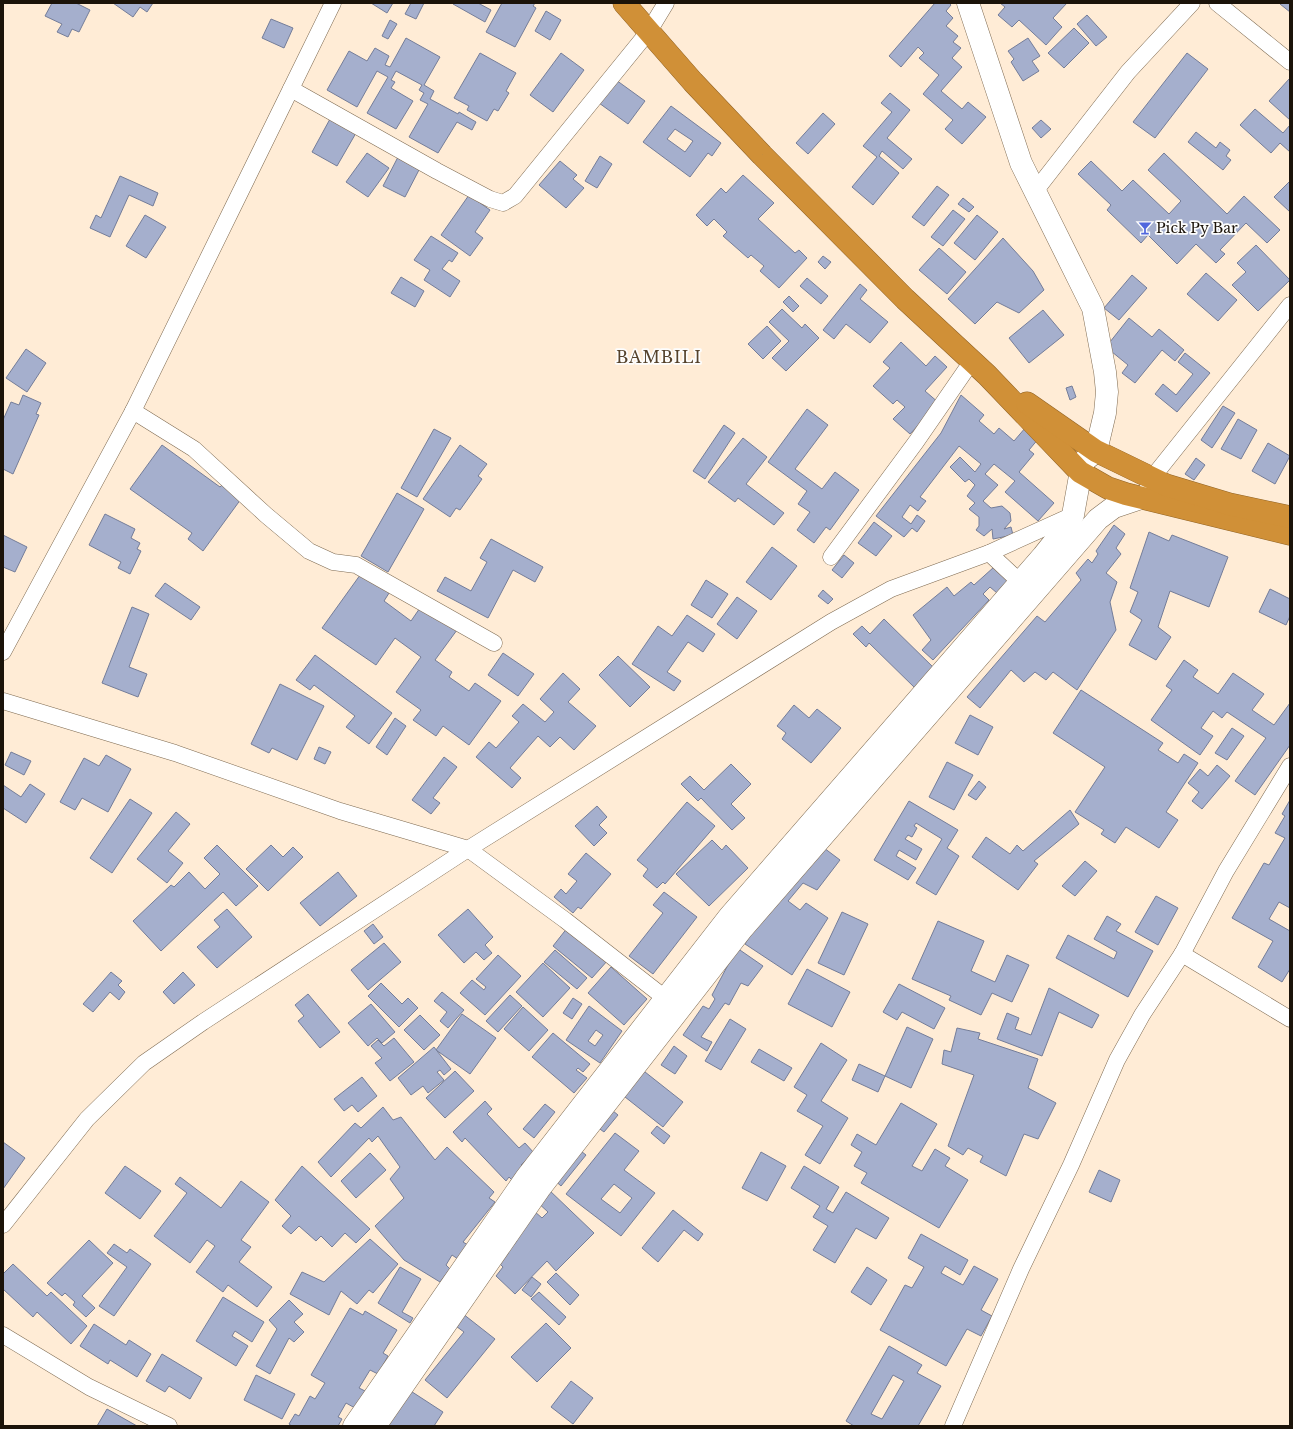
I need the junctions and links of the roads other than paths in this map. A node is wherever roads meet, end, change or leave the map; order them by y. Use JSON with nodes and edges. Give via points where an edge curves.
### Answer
{"nodes":[{"id":1,"x":333,"y":3,"type":"edge"},
{"id":2,"x":624,"y":3,"type":"edge"},
{"id":3,"x":666,"y":3,"type":"edge"},
{"id":4,"x":968,"y":3,"type":"edge"},
{"id":5,"x":1192,"y":3,"type":"edge"},
{"id":6,"x":1217,"y":3,"type":"edge"},
{"id":7,"x":649,"y":31,"type":"junction"},
{"id":8,"x":1290,"y":62,"type":"edge"},
{"id":9,"x":291,"y":89,"type":"junction"},
{"id":10,"x":1036,"y":190,"type":"junction"},
{"id":11,"x":1290,"y":305,"type":"edge"},
{"id":12,"x":979,"y":368,"type":"junction"},
{"id":13,"x":133,"y":412,"type":"junction"},
{"id":14,"x":1096,"y":451,"type":"junction"},
{"id":15,"x":1080,"y":472,"type":"junction"},
{"id":16,"x":1151,"y":477,"type":"junction"},
{"id":17,"x":1144,"y":497,"type":"junction"},
{"id":18,"x":1073,"y":515,"type":"junction"},
{"id":19,"x":1290,"y":517,"type":"edge"},
{"id":20,"x":1290,"y":534,"type":"edge"},
{"id":21,"x":989,"y":553,"type":"junction"},
{"id":22,"x":830,"y":557,"type":"dead end"},
{"id":23,"x":1020,"y":582,"type":"junction"},
{"id":24,"x":494,"y":643,"type":"dead end"},
{"id":25,"x":3,"y":652,"type":"edge"},
{"id":26,"x":3,"y":701,"type":"edge"},
{"id":27,"x":1290,"y":766,"type":"edge"},
{"id":28,"x":468,"y":849,"type":"junction"},
{"id":29,"x":1182,"y":954,"type":"junction"},
{"id":30,"x":665,"y":998,"type":"junction"},
{"id":31,"x":1290,"y":1019,"type":"edge"},
{"id":32,"x":3,"y":1225,"type":"edge"},
{"id":33,"x":3,"y":1335,"type":"edge"},
{"id":34,"x":169,"y":1426,"type":"edge"},
{"id":35,"x":354,"y":1426,"type":"edge"},
{"id":36,"x":375,"y":1426,"type":"edge"},
{"id":37,"x":953,"y":1426,"type":"edge"}],
"edges":[{"from":1,"to":9,"type":"street"},
{"from":2,"to":7,"type":"highway"},
{"from":3,"to":7,"type":"street"},
{"from":4,"to":10,"type":"street","via":[[1021,163]]},
{"from":5,"to":10,"type":"street","via":[[1128,72]]},
{"from":6,"to":8,"type":"street"},
{"from":7,"to":9,"type":"street","via":[[515,196],[503,203],[490,199],[437,171]]},
{"from":7,"to":12,"type":"highway","via":[[762,155],[905,299]]},
{"from":9,"to":13,"type":"street"},
{"from":10,"to":14,"type":"street","via":[[1093,308],[1107,392],[1106,413]]},
{"from":11,"to":16,"type":"street"},
{"from":12,"to":14,"type":"highway"},
{"from":12,"to":15,"type":"highway"},
{"from":12,"to":22,"type":"street","via":[[902,461]]},
{"from":13,"to":24,"type":"street","via":[[194,449],[309,551],[333,562],[356,565]]},
{"from":13,"to":25,"type":"street"},
{"from":14,"to":15,"type":"street","via":[[1085,460]]},
{"from":14,"to":16,"type":"highway"},
{"from":15,"to":17,"type":"highway","via":[[1108,488]]},
{"from":15,"to":18,"type":"street"},
{"from":16,"to":17,"type":"street","via":[[1150,489]]},
{"from":16,"to":19,"type":"highway","via":[[1166,485],[1229,504]]},
{"from":17,"to":20,"type":"highway"},
{"from":17,"to":36,"type":"street","via":[[1114,507],[1098,519],[742,929],[540,1188]]},
{"from":18,"to":21,"type":"street"},
{"from":18,"to":23,"type":"street","via":[[1059,538]]},
{"from":21,"to":23,"type":"street"},
{"from":21,"to":28,"type":"street","via":[[891,589],[831,622]]},
{"from":23,"to":30,"type":"street","via":[[729,917]]},
{"from":26,"to":28,"type":"street","via":[[175,753],[340,811]]},
{"from":27,"to":29,"type":"street","via":[[1226,871]]},
{"from":28,"to":30,"type":"street"},
{"from":28,"to":32,"type":"street","via":[[144,1062],[87,1119]]},
{"from":29,"to":31,"type":"street"},
{"from":29,"to":37,"type":"street","via":[[1142,1015],[1117,1060],[1071,1165],[1021,1269]]},
{"from":30,"to":35,"type":"street","via":[[526,1178]]},
{"from":33,"to":34,"type":"street","via":[[89,1387]]}]}
